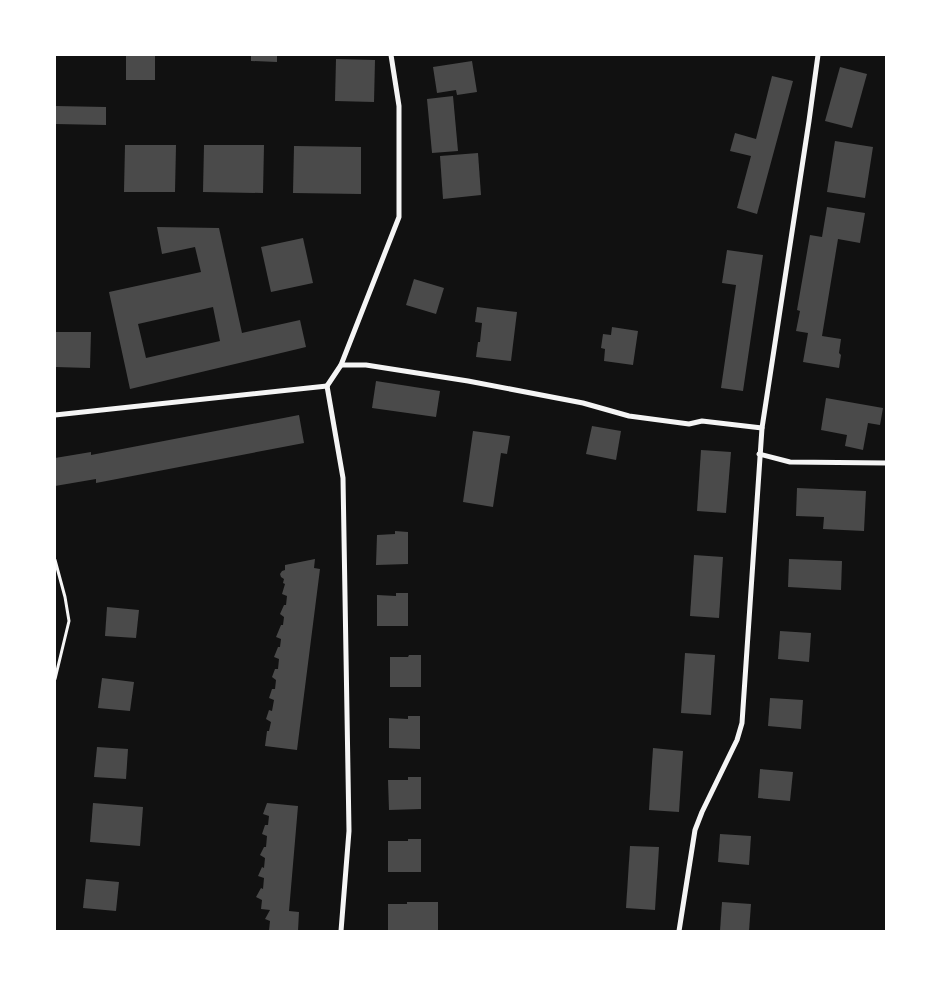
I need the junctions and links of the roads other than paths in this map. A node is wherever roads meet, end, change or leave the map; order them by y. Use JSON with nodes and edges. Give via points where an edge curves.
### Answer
{"nodes":[{"id":1,"x":390,"y":55,"type":"edge"},
{"id":2,"x":818,"y":55,"type":"edge"},
{"id":3,"x":341,"y":365,"type":"junction"},
{"id":4,"x":327,"y":386,"type":"junction"},
{"id":5,"x":55,"y":415,"type":"edge"},
{"id":6,"x":762,"y":428,"type":"junction"},
{"id":7,"x":759,"y":454,"type":"junction"},
{"id":8,"x":886,"y":463,"type":"edge"},
{"id":9,"x":341,"y":931,"type":"edge"},
{"id":10,"x":680,"y":931,"type":"edge"}],
"edges":[{"from":1,"to":3,"type":"street","via":[[399,106],[399,217]]},
{"from":2,"to":6,"type":"street"},
{"from":3,"to":4,"type":"street"},
{"from":3,"to":6,"type":"street","via":[[366,365],[468,382],[583,403],[629,416],[689,424],[702,421]]},
{"from":4,"to":5,"type":"street"},
{"from":4,"to":9,"type":"street","via":[[343,478],[349,831]]},
{"from":6,"to":7,"type":"street"},
{"from":7,"to":8,"type":"street","via":[[790,462]]},
{"from":7,"to":10,"type":"street","via":[[742,723],[695,830]]}]}
